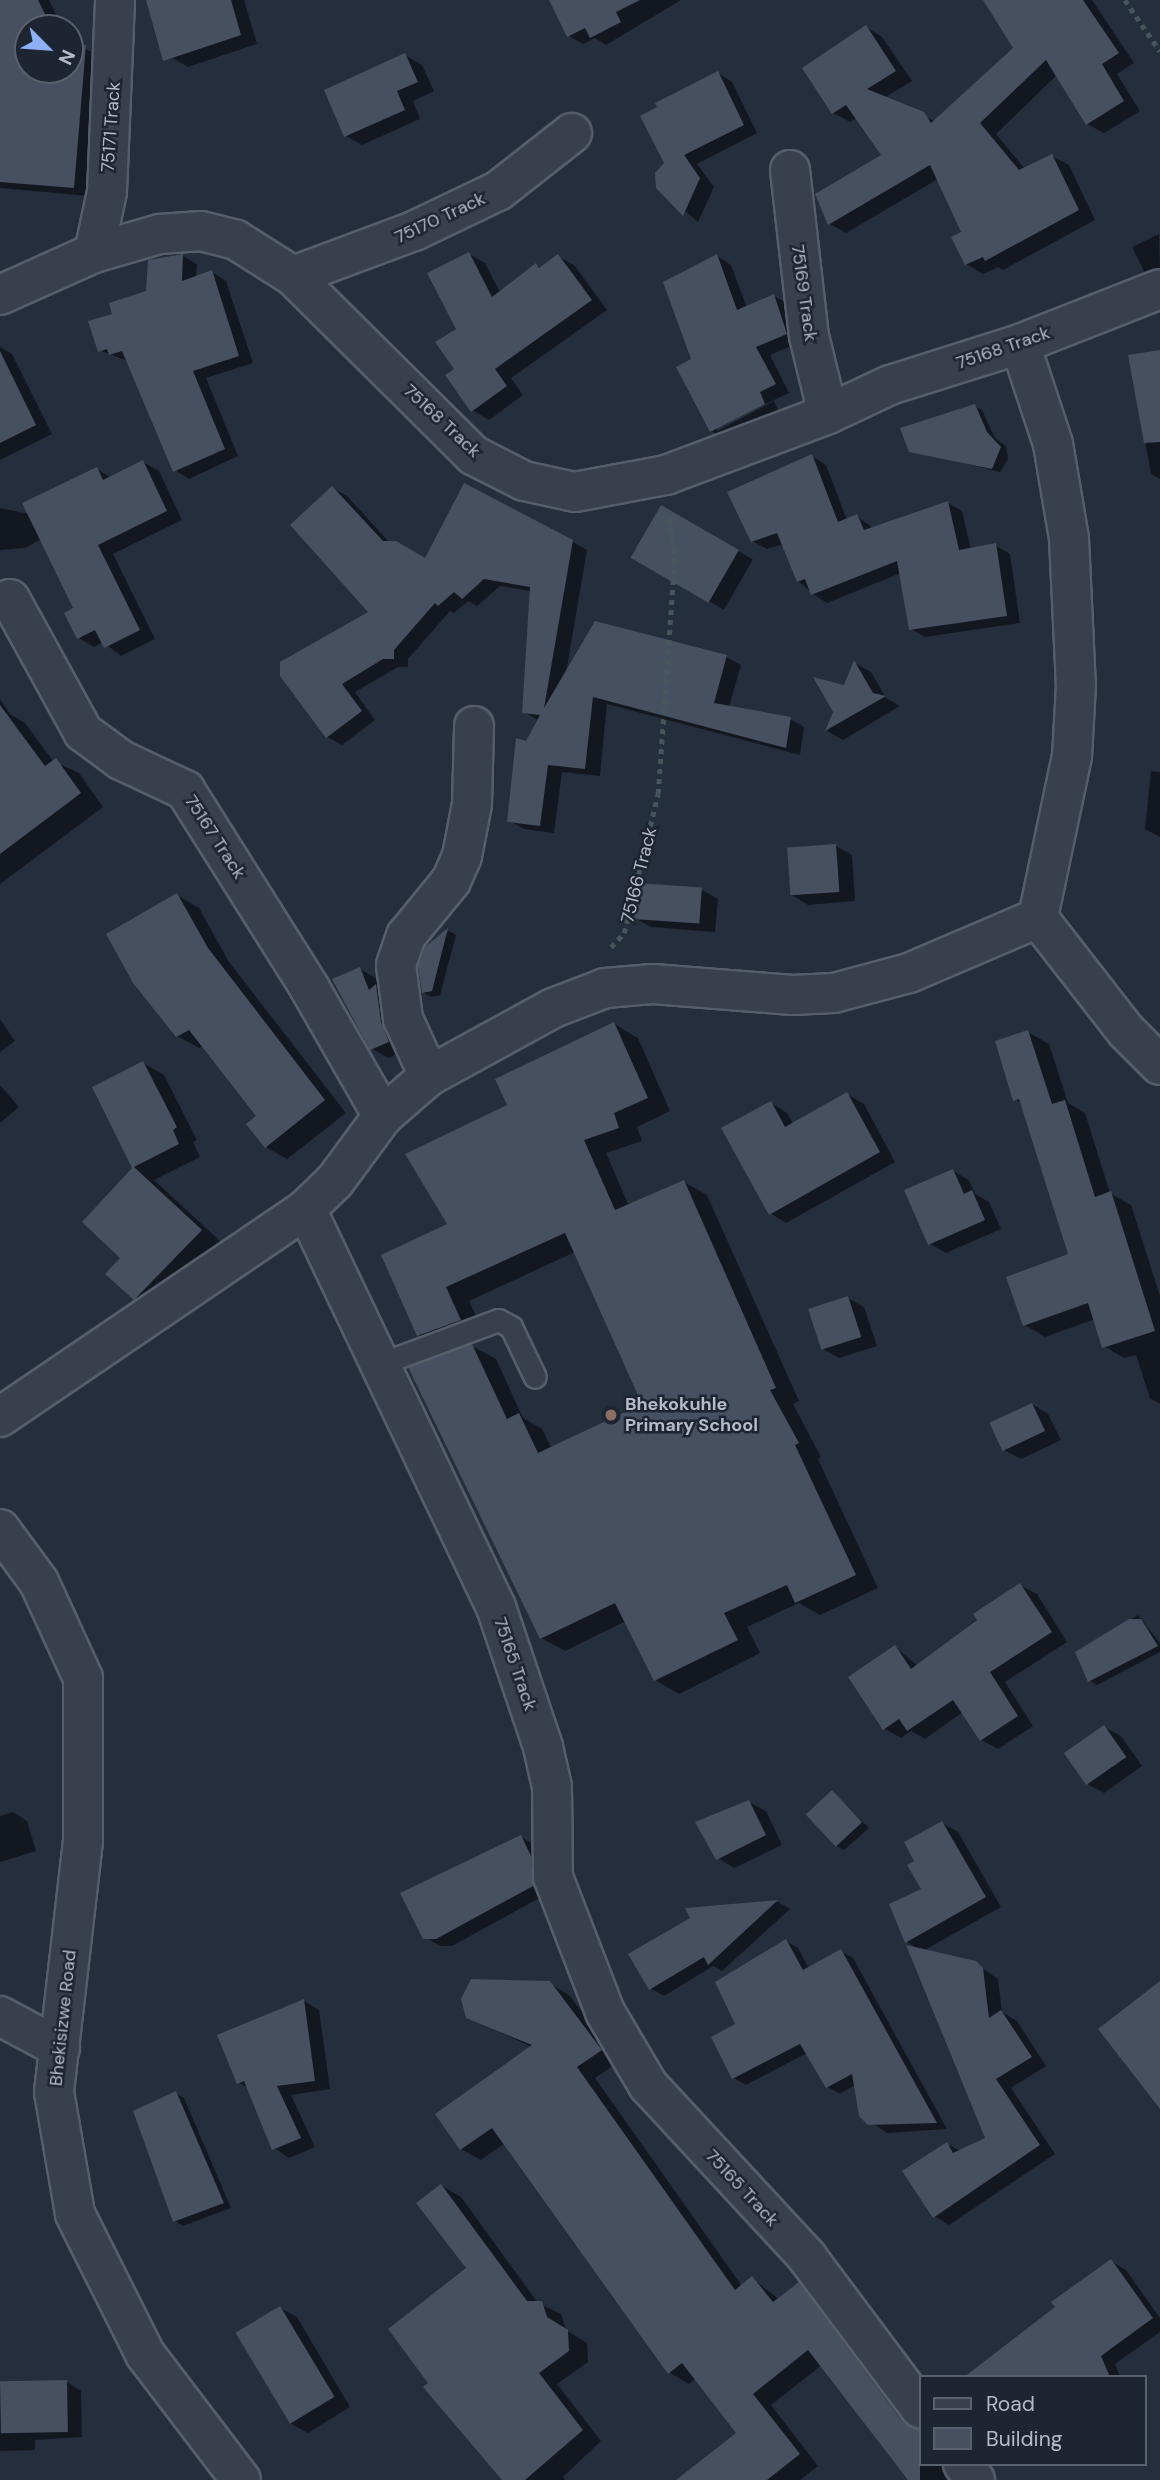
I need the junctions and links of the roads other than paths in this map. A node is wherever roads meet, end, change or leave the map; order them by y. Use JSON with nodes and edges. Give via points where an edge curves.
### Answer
{"nodes":[{"id":1,"x":115,"y":0,"type":"edge"},
{"id":2,"x":572,"y":133,"type":"dead end"},
{"id":3,"x":790,"y":170,"type":"dead end"},
{"id":4,"x":94,"y":253,"type":"junction"},
{"id":5,"x":293,"y":276,"type":"junction"},
{"id":6,"x":1160,"y":289,"type":"edge"},
{"id":7,"x":0,"y":295,"type":"edge"},
{"id":8,"x":1020,"y":344,"type":"junction"},
{"id":9,"x":828,"y":414,"type":"junction"},
{"id":10,"x":10,"y":599,"type":"dead end"},
{"id":11,"x":474,"y":726,"type":"dead end"},
{"id":12,"x":1038,"y":918,"type":"junction"},
{"id":13,"x":1160,"y":1065,"type":"edge"},
{"id":14,"x":429,"y":1076,"type":"junction"},
{"id":15,"x":383,"y":1116,"type":"junction"},
{"id":16,"x":306,"y":1209,"type":"junction"},
{"id":17,"x":380,"y":1364,"type":"junction"},
{"id":18,"x":535,"y":1377,"type":"dead end"},
{"id":19,"x":0,"y":1417,"type":"edge"},
{"id":20,"x":0,"y":1529,"type":"edge"},
{"id":21,"x":0,"y":2016,"type":"edge"},
{"id":22,"x":60,"y":2048,"type":"junction"},
{"id":23,"x":918,"y":2405,"type":"edge"},
{"id":24,"x":241,"y":2480,"type":"edge"}],
"edges":[{"from":1,"to":4,"type":"street","name":"75171 Track","via":[[107,192]]},
{"from":2,"to":5,"type":"street","name":"75170 Track","via":[[498,191],[414,231]]},
{"from":3,"to":9,"type":"street","name":"75169 Track","via":[[807,324]]},
{"from":4,"to":5,"type":"street","name":"75168 Track","via":[[160,234],[201,231],[236,240]]},
{"from":4,"to":7,"type":"street","name":"75168 Track"},
{"from":5,"to":9,"type":"street","name":"75168 Track","via":[[473,455],[524,481],[575,492],[666,475]]},
{"from":6,"to":8,"type":"street","name":"75168 Track"},
{"from":8,"to":9,"type":"street","name":"75168 Track","via":[[890,385]]},
{"from":8,"to":12,"type":"street","via":[[1053,443],[1069,538],[1076,685],[1072,756]]},
{"from":10,"to":15,"type":"street","name":"75167 Track","via":[[83,732],[121,760],[185,790],[309,987]]},
{"from":11,"to":14,"type":"street","via":[[472,804],[462,856],[451,881],[406,936],[396,965],[403,1018]]},
{"from":12,"to":13,"type":"street","via":[[1118,1022]]},
{"from":12,"to":14,"type":"street","via":[[909,973],[834,993],[606,988],[553,1008]]},
{"from":14,"to":15,"type":"street"},
{"from":15,"to":16,"type":"street","via":[[335,1181]]},
{"from":16,"to":17,"type":"street","name":"75165 Track"},
{"from":16,"to":19,"type":"street"},
{"from":17,"to":18,"type":"lane","via":[[498,1320],[511,1327]]},
{"from":17,"to":23,"type":"street","name":"75165 Track","via":[[496,1607],[552,1787],[553,1877],[605,2012],[648,2085],[807,2257]]},
{"from":20,"to":22,"type":"street","name":"Bhekisizwe Road","via":[[39,1582],[83,1678],[83,1841]]},
{"from":21,"to":22,"type":"street"},
{"from":22,"to":24,"type":"street","name":"Bhekisizwe Road","via":[[54,2092],[75,2214],[145,2354]]}]}
